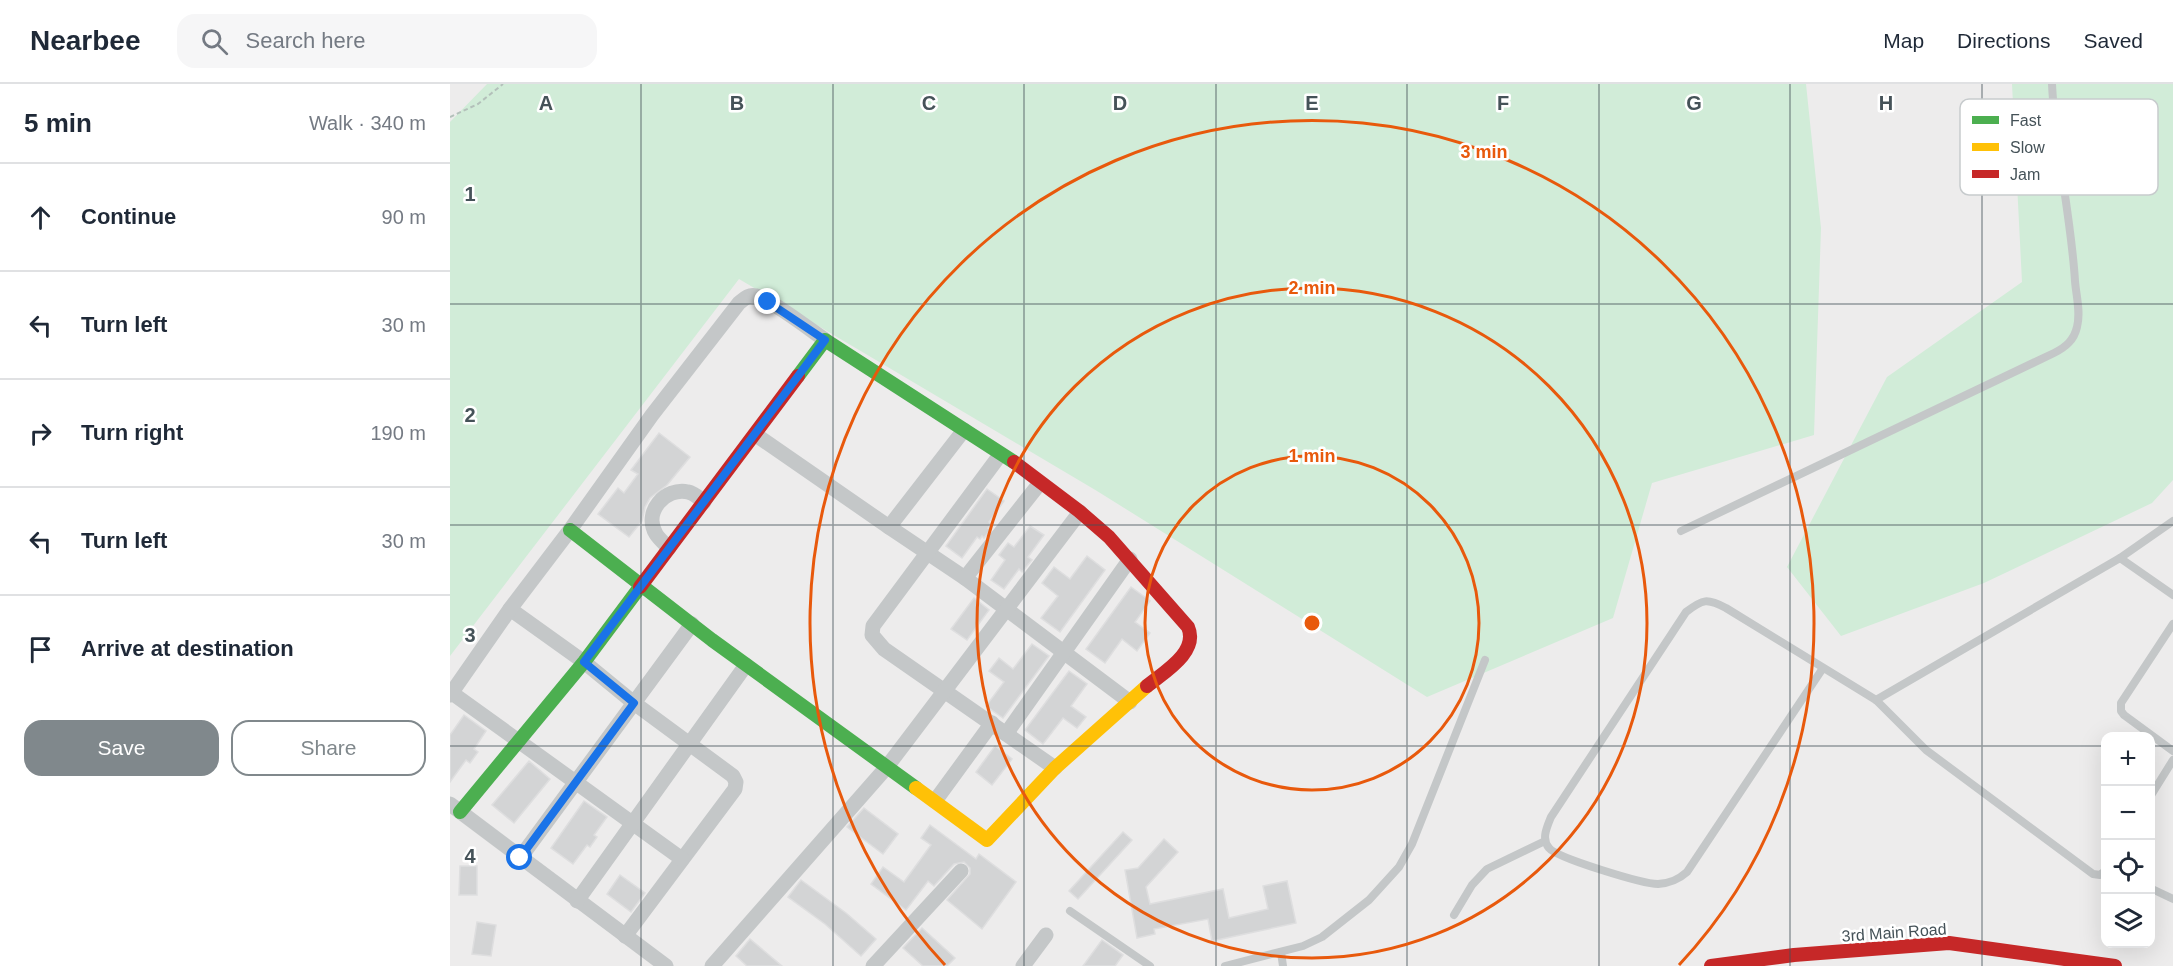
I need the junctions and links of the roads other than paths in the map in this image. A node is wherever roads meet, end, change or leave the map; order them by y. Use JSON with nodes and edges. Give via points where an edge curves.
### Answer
{"nodes":[{"id":1,"x":2052,"y":84,"type":"edge"},
{"id":2,"x":2052,"y":99,"type":"edge"},
{"id":3,"x":2065,"y":195,"type":"edge"},
{"id":4,"x":825,"y":340,"type":"junction"},
{"id":5,"x":964,"y":430,"type":"junction"},
{"id":6,"x":756,"y":435,"type":"junction"},
{"id":7,"x":1000,"y":455,"type":"junction"},
{"id":8,"x":1040,"y":483,"type":"junction"},
{"id":9,"x":704,"y":502,"type":"junction"},
{"id":10,"x":1080,"y":512,"type":"junction"},
{"id":11,"x":2173,"y":521,"type":"edge"},
{"id":12,"x":889,"y":527,"type":"junction"},
{"id":13,"x":570,"y":530,"type":"junction"},
{"id":14,"x":1681,"y":531,"type":"dead end"},
{"id":15,"x":669,"y":548,"type":"junction"},
{"id":16,"x":927,"y":553,"type":"junction"},
{"id":17,"x":1130,"y":558,"type":"junction"},
{"id":18,"x":2120,"y":558,"type":"junction"},
{"id":19,"x":966,"y":578,"type":"junction"},
{"id":20,"x":641,"y":585,"type":"junction"},
{"id":21,"x":2173,"y":595,"type":"edge"},
{"id":22,"x":1007,"y":608,"type":"junction"},
{"id":23,"x":510,"y":609,"type":"junction"},
{"id":24,"x":692,"y":624,"type":"junction"},
{"id":25,"x":2173,"y":624,"type":"edge"},
{"id":26,"x":1064,"y":652,"type":"junction"},
{"id":27,"x":1485,"y":660,"type":"dead end"},
{"id":28,"x":584,"y":662,"type":"junction"},
{"id":29,"x":746,"y":665,"type":"junction"},
{"id":30,"x":1823,"y":668,"type":"junction"},
{"id":31,"x":946,"y":692,"type":"junction"},
{"id":32,"x":451,"y":694,"type":"edge"},
{"id":33,"x":1876,"y":700,"type":"junction"},
{"id":34,"x":1130,"y":702,"type":"junction"},
{"id":35,"x":634,"y":703,"type":"junction"},
{"id":36,"x":992,"y":723,"type":"junction"},
{"id":37,"x":1006,"y":734,"type":"junction"},
{"id":38,"x":519,"y":741,"type":"junction"},
{"id":39,"x":690,"y":744,"type":"junction"},
{"id":40,"x":2173,"y":751,"type":"edge"},
{"id":41,"x":2173,"y":760,"type":"edge"},
{"id":42,"x":886,"y":768,"type":"junction"},
{"id":43,"x":1055,"y":768,"type":"junction"},
{"id":44,"x":576,"y":782,"type":"junction"},
{"id":45,"x":2155,"y":790,"type":"edge"},
{"id":46,"x":935,"y":801,"type":"junction"},
{"id":47,"x":455,"y":808,"type":"edge"},
{"id":48,"x":632,"y":823,"type":"junction"},
{"id":49,"x":1545,"y":841,"type":"junction"},
{"id":50,"x":520,"y":858,"type":"junction"},
{"id":51,"x":682,"y":859,"type":"junction"},
{"id":52,"x":961,"y":871,"type":"dead end"},
{"id":53,"x":2101,"y":874,"type":"edge"},
{"id":54,"x":2155,"y":890,"type":"edge"},
{"id":55,"x":2173,"y":899,"type":"edge"},
{"id":56,"x":576,"y":901,"type":"junction"},
{"id":57,"x":1070,"y":911,"type":"dead end"},
{"id":58,"x":1454,"y":915,"type":"dead end"},
{"id":59,"x":1046,"y":935,"type":"dead end"},
{"id":60,"x":625,"y":936,"type":"junction"},
{"id":61,"x":1281,"y":952,"type":"junction"},
{"id":62,"x":1792,"y":961,"type":"edge"},
{"id":63,"x":666,"y":966,"type":"edge"},
{"id":64,"x":712,"y":966,"type":"edge"},
{"id":65,"x":873,"y":966,"type":"edge"},
{"id":66,"x":1023,"y":966,"type":"edge"},
{"id":67,"x":1150,"y":966,"type":"edge"},
{"id":68,"x":1226,"y":966,"type":"edge"},
{"id":69,"x":1283,"y":966,"type":"edge"},
{"id":70,"x":1711,"y":966,"type":"edge"},
{"id":71,"x":2115,"y":966,"type":"edge"}],
"edges":[{"from":1,"to":2,"type":"lane"},
{"from":3,"to":14,"type":"lane","via":[[2078,314],[2071,341],[2054,353]]},
{"from":4,"to":5,"type":"street"},
{"from":4,"to":6,"type":"street"},
{"from":4,"to":13,"type":"street","via":[[756,295],[748,296],[652,415]]},
{"from":5,"to":7,"type":"street"},
{"from":5,"to":12,"type":"street"},
{"from":6,"to":9,"type":"street"},
{"from":6,"to":12,"type":"street"},
{"from":7,"to":8,"type":"street"},
{"from":7,"to":16,"type":"street"},
{"from":8,"to":10,"type":"street"},
{"from":8,"to":19,"type":"street"},
{"from":9,"to":15,"type":"street"},
{"from":9,"to":15,"type":"street","via":[[690,492],[667,494],[658,502],[652,517],[655,534]]},
{"from":10,"to":17,"type":"street"},
{"from":10,"to":22,"type":"street"},
{"from":11,"to":18,"type":"lane"},
{"from":12,"to":16,"type":"street"},
{"from":13,"to":20,"type":"street"},
{"from":13,"to":23,"type":"street"},
{"from":15,"to":20,"type":"street"},
{"from":16,"to":19,"type":"street"},
{"from":16,"to":31,"type":"street","via":[[873,626],[872,635]]},
{"from":17,"to":26,"type":"street"},
{"from":17,"to":34,"type":"street","via":[[1188,627],[1192,638],[1184,655]]},
{"from":18,"to":21,"type":"lane"},
{"from":18,"to":33,"type":"lane"},
{"from":19,"to":22,"type":"street"},
{"from":20,"to":24,"type":"street"},
{"from":20,"to":28,"type":"street"},
{"from":22,"to":26,"type":"street"},
{"from":22,"to":31,"type":"street"},
{"from":23,"to":28,"type":"street"},
{"from":23,"to":32,"type":"street"},
{"from":24,"to":29,"type":"street"},
{"from":24,"to":35,"type":"street"},
{"from":25,"to":40,"type":"lane","via":[[2120,707],[2124,715]]},
{"from":26,"to":34,"type":"street"},
{"from":26,"to":37,"type":"street"},
{"from":27,"to":61,"type":"lane","via":[[1412,844],[1399,867],[1369,900],[1322,937]]},
{"from":28,"to":35,"type":"street"},
{"from":28,"to":38,"type":"street"},
{"from":29,"to":39,"type":"street"},
{"from":29,"to":42,"type":"street"},
{"from":30,"to":33,"type":"lane"},
{"from":30,"to":49,"type":"lane","via":[[1678,880],[1655,884],[1635,880],[1561,855]]},
{"from":30,"to":49,"type":"lane","via":[[1713,601],[1698,603],[1686,612],[1551,817]]},
{"from":31,"to":36,"type":"street"},
{"from":31,"to":42,"type":"street"},
{"from":32,"to":38,"type":"street"},
{"from":33,"to":53,"type":"lane","via":[[1926,750],[2093,874]]},
{"from":34,"to":43,"type":"street"},
{"from":35,"to":39,"type":"street"},
{"from":35,"to":44,"type":"street"},
{"from":36,"to":37,"type":"street"},
{"from":36,"to":46,"type":"street"},
{"from":37,"to":43,"type":"street"},
{"from":38,"to":44,"type":"street"},
{"from":38,"to":47,"type":"street"},
{"from":39,"to":48,"type":"street"},
{"from":39,"to":51,"type":"street","via":[[736,782],[735,789]]},
{"from":41,"to":45,"type":"lane"},
{"from":42,"to":46,"type":"street"},
{"from":42,"to":64,"type":"street"},
{"from":43,"to":46,"type":"street","via":[[987,840]]},
{"from":44,"to":48,"type":"street"},
{"from":44,"to":50,"type":"street"},
{"from":47,"to":50,"type":"street"},
{"from":48,"to":51,"type":"street"},
{"from":48,"to":56,"type":"street"},
{"from":49,"to":58,"type":"lane","via":[[1487,869]]},
{"from":50,"to":56,"type":"street"},
{"from":51,"to":60,"type":"street"},
{"from":52,"to":65,"type":"street"},
{"from":54,"to":55,"type":"lane"},
{"from":56,"to":60,"type":"street"},
{"from":57,"to":67,"type":"lane"},
{"from":59,"to":66,"type":"street"},
{"from":60,"to":63,"type":"street"},
{"from":61,"to":68,"type":"lane"},
{"from":61,"to":69,"type":"lane"},
{"from":62,"to":70,"type":"street","name":"3rd Main Road"},
{"from":62,"to":71,"type":"street","name":"3rd Main Road","via":[[1949,944]]}]}
